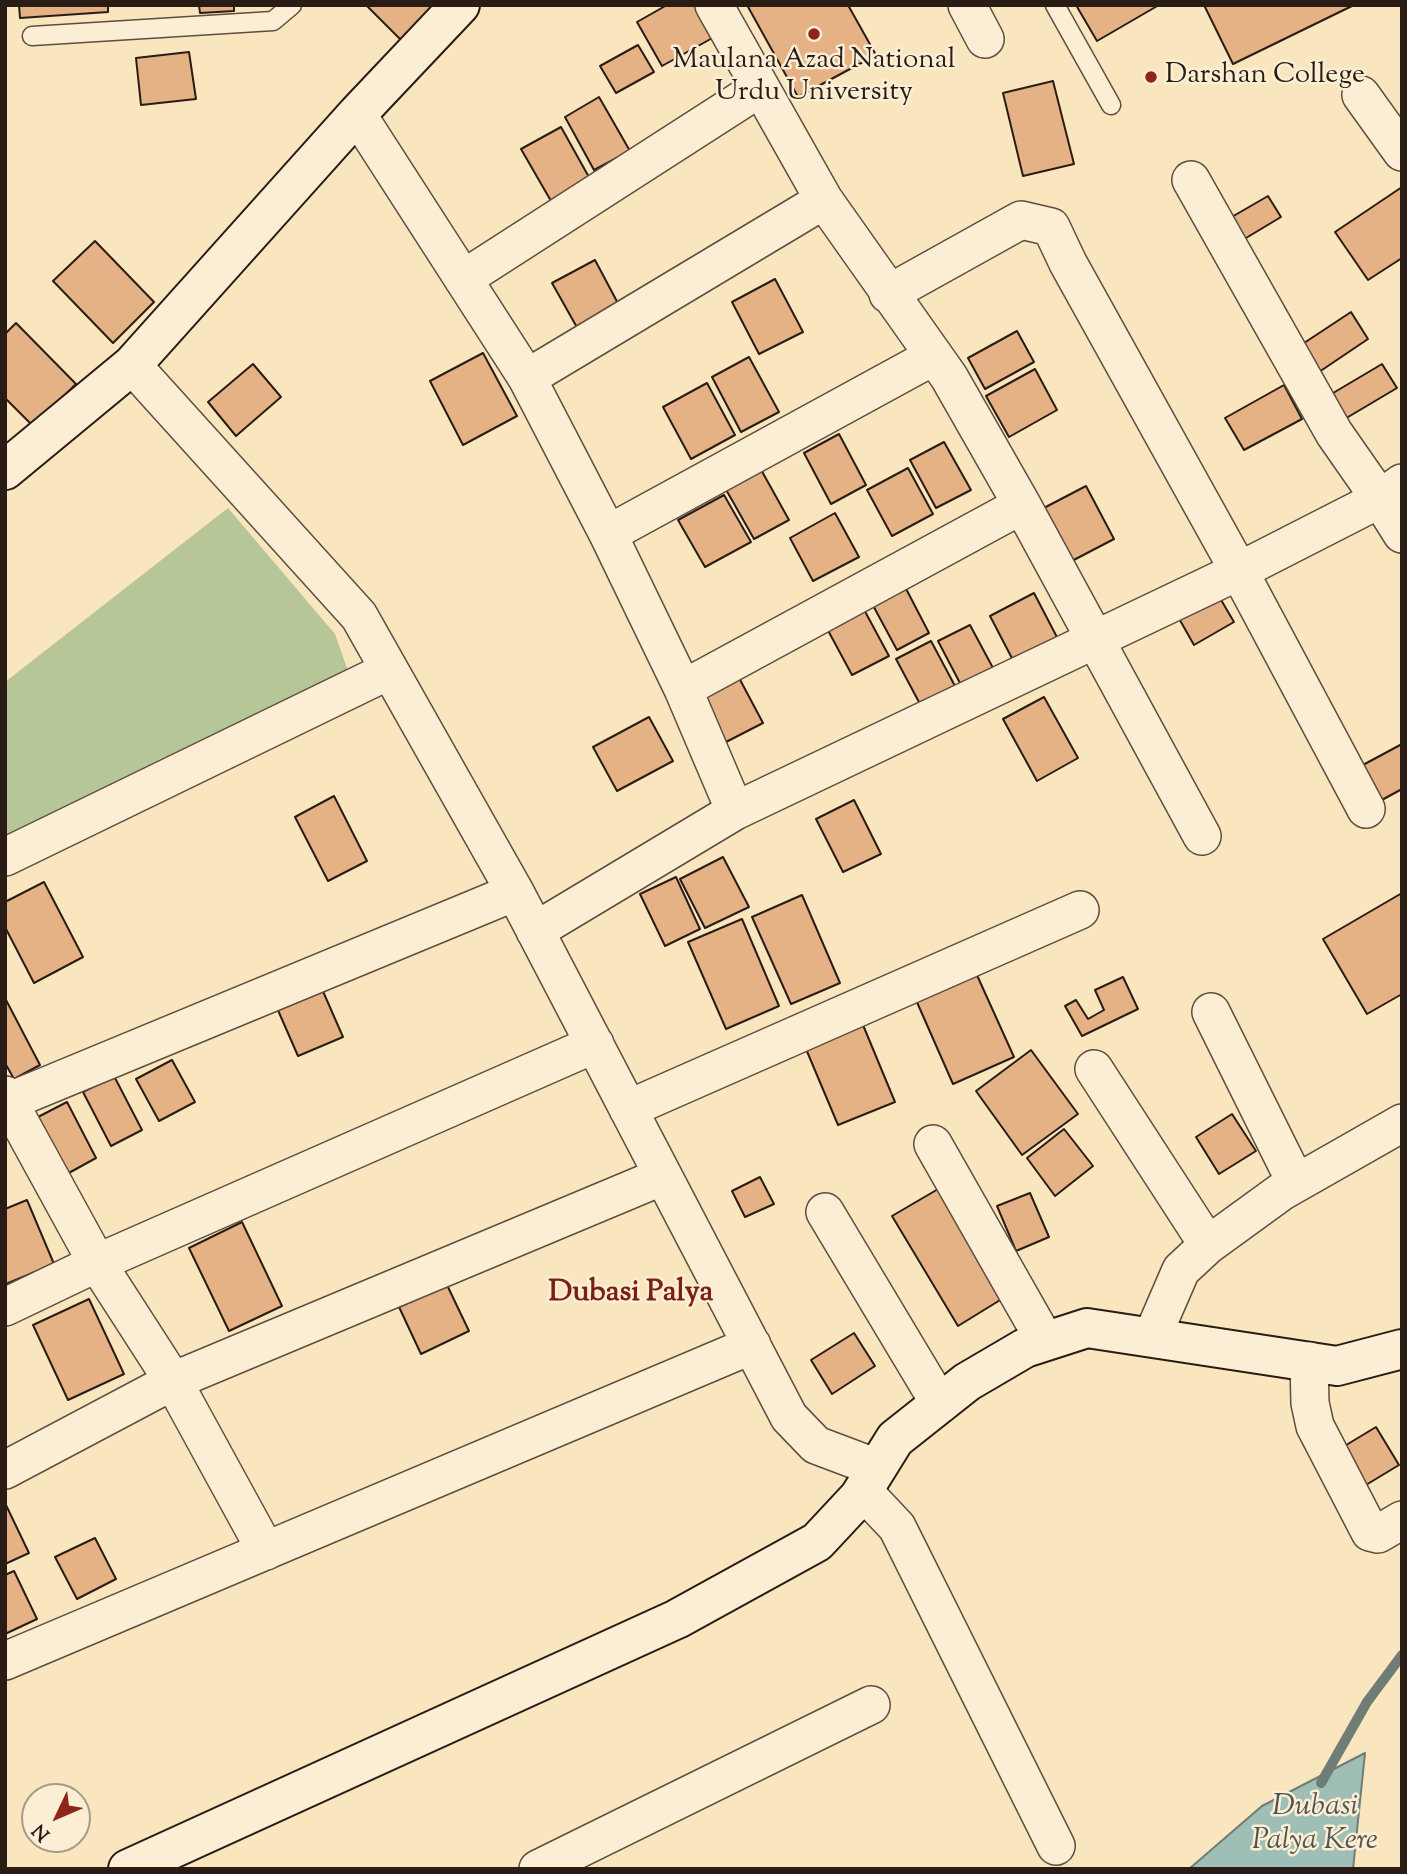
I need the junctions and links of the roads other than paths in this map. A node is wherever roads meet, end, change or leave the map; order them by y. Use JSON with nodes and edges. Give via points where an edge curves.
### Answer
{"nodes":[{"id":1,"x":292,"y":5,"type":"edge"},
{"id":2,"x":460,"y":5,"type":"edge"},
{"id":3,"x":714,"y":5,"type":"edge"},
{"id":4,"x":967,"y":5,"type":"edge"},
{"id":5,"x":1055,"y":5,"type":"edge"},
{"id":6,"x":32,"y":36,"type":"dead end"},
{"id":7,"x":985,"y":39,"type":"dead end"},
{"id":8,"x":760,"y":88,"type":"junction"},
{"id":9,"x":1361,"y":96,"type":"dead end"},
{"id":10,"x":1111,"y":105,"type":"dead end"},
{"id":11,"x":357,"y":114,"type":"junction"},
{"id":12,"x":1402,"y":152,"type":"edge"},
{"id":13,"x":1191,"y":180,"type":"dead end"},
{"id":14,"x":824,"y":200,"type":"junction"},
{"id":15,"x":463,"y":279,"type":"junction"},
{"id":16,"x":888,"y":294,"type":"junction"},
{"id":17,"x":934,"y":356,"type":"junction"},
{"id":18,"x":132,"y":365,"type":"junction"},
{"id":19,"x":527,"y":378,"type":"junction"},
{"id":20,"x":5,"y":470,"type":"edge"},
{"id":21,"x":1391,"y":491,"type":"edge"},
{"id":22,"x":1022,"y":505,"type":"junction"},
{"id":23,"x":608,"y":534,"type":"junction"},
{"id":24,"x":1402,"y":534,"type":"edge"},
{"id":25,"x":1239,"y":571,"type":"junction"},
{"id":26,"x":1095,"y":641,"type":"junction"},
{"id":27,"x":388,"y":671,"type":"junction"},
{"id":28,"x":683,"y":689,"type":"junction"},
{"id":29,"x":1366,"y":808,"type":"dead end"},
{"id":30,"x":735,"y":811,"type":"junction"},
{"id":31,"x":1202,"y":836,"type":"dead end"},
{"id":32,"x":5,"y":857,"type":"edge"},
{"id":33,"x":515,"y":892,"type":"junction"},
{"id":34,"x":1080,"y":910,"type":"dead end"},
{"id":35,"x":535,"y":931,"type":"junction"},
{"id":36,"x":1212,"y":1012,"type":"dead end"},
{"id":37,"x":594,"y":1044,"type":"junction"},
{"id":38,"x":1094,"y":1069,"type":"dead end"},
{"id":39,"x":6,"y":1100,"type":"edge"},
{"id":40,"x":628,"y":1109,"type":"junction"},
{"id":41,"x":1402,"y":1124,"type":"edge"},
{"id":42,"x":933,"y":1144,"type":"dead end"},
{"id":43,"x":663,"y":1176,"type":"junction"},
{"id":44,"x":1296,"y":1183,"type":"junction"},
{"id":45,"x":825,"y":1212,"type":"dead end"},
{"id":46,"x":1208,"y":1245,"type":"junction"},
{"id":47,"x":97,"y":1263,"type":"junction"},
{"id":48,"x":5,"y":1307,"type":"edge"},
{"id":49,"x":1152,"y":1337,"type":"junction"},
{"id":50,"x":1045,"y":1341,"type":"junction"},
{"id":51,"x":752,"y":1345,"type":"junction"},
{"id":52,"x":1402,"y":1349,"type":"edge"},
{"id":53,"x":1309,"y":1361,"type":"junction"},
{"id":54,"x":173,"y":1381,"type":"junction"},
{"id":55,"x":940,"y":1404,"type":"junction"},
{"id":56,"x":5,"y":1470,"type":"edge"},
{"id":57,"x":870,"y":1480,"type":"junction"},
{"id":58,"x":1402,"y":1520,"type":"edge"},
{"id":59,"x":266,"y":1551,"type":"junction"},
{"id":60,"x":5,"y":1661,"type":"edge"},
{"id":61,"x":871,"y":1705,"type":"dead end"},
{"id":62,"x":1056,"y":1846,"type":"dead end"},
{"id":63,"x":128,"y":1869,"type":"edge"},
{"id":64,"x":538,"y":1869,"type":"edge"}],
"edges":[{"from":1,"to":6,"type":"lane","via":[[273,21]]},
{"from":2,"to":11,"type":"street"},
{"from":3,"to":8,"type":"street"},
{"from":4,"to":7,"type":"street"},
{"from":5,"to":10,"type":"lane"},
{"from":8,"to":14,"type":"street"},
{"from":8,"to":15,"type":"street"},
{"from":9,"to":12,"type":"street"},
{"from":11,"to":15,"type":"street"},
{"from":11,"to":18,"type":"street"},
{"from":13,"to":21,"type":"street","via":[[1334,433]]},
{"from":14,"to":16,"type":"street"},
{"from":14,"to":19,"type":"street"},
{"from":15,"to":19,"type":"street"},
{"from":16,"to":17,"type":"street"},
{"from":16,"to":25,"type":"street","via":[[1021,220],[1051,227]]},
{"from":17,"to":22,"type":"street"},
{"from":17,"to":23,"type":"street"},
{"from":18,"to":20,"type":"street"},
{"from":18,"to":27,"type":"street","via":[[359,616]]},
{"from":19,"to":23,"type":"street"},
{"from":21,"to":24,"type":"street"},
{"from":21,"to":25,"type":"street"},
{"from":22,"to":26,"type":"street"},
{"from":22,"to":28,"type":"street"},
{"from":23,"to":28,"type":"street"},
{"from":25,"to":26,"type":"street"},
{"from":25,"to":29,"type":"street"},
{"from":26,"to":30,"type":"street"},
{"from":26,"to":31,"type":"street"},
{"from":27,"to":32,"type":"street"},
{"from":27,"to":33,"type":"street"},
{"from":28,"to":30,"type":"street"},
{"from":30,"to":35,"type":"street"},
{"from":33,"to":35,"type":"street"},
{"from":33,"to":39,"type":"street"},
{"from":34,"to":40,"type":"street"},
{"from":35,"to":37,"type":"street"},
{"from":36,"to":44,"type":"street"},
{"from":37,"to":40,"type":"street"},
{"from":37,"to":47,"type":"street"},
{"from":38,"to":46,"type":"street"},
{"from":39,"to":47,"type":"street"},
{"from":40,"to":43,"type":"street"},
{"from":41,"to":44,"type":"street"},
{"from":42,"to":50,"type":"street"},
{"from":43,"to":51,"type":"street"},
{"from":43,"to":54,"type":"street"},
{"from":44,"to":46,"type":"street"},
{"from":45,"to":55,"type":"street"},
{"from":46,"to":49,"type":"street","via":[[1181,1270]]},
{"from":47,"to":48,"type":"street"},
{"from":47,"to":54,"type":"street"},
{"from":49,"to":50,"type":"street","via":[[1087,1328]]},
{"from":49,"to":53,"type":"street"},
{"from":50,"to":55,"type":"street","via":[[967,1382]]},
{"from":51,"to":57,"type":"street","via":[[789,1417],[816,1445]]},
{"from":51,"to":59,"type":"street"},
{"from":52,"to":53,"type":"street","via":[[1337,1366]]},
{"from":53,"to":58,"type":"street","via":[[1315,1426],[1370,1532],[1378,1534]]},
{"from":54,"to":56,"type":"street"},
{"from":54,"to":59,"type":"street"},
{"from":55,"to":57,"type":"street","via":[[895,1439]]},
{"from":57,"to":62,"type":"street"},
{"from":57,"to":63,"type":"street","via":[[817,1542],[677,1619]]},
{"from":59,"to":60,"type":"street"},
{"from":61,"to":64,"type":"street"}]}
